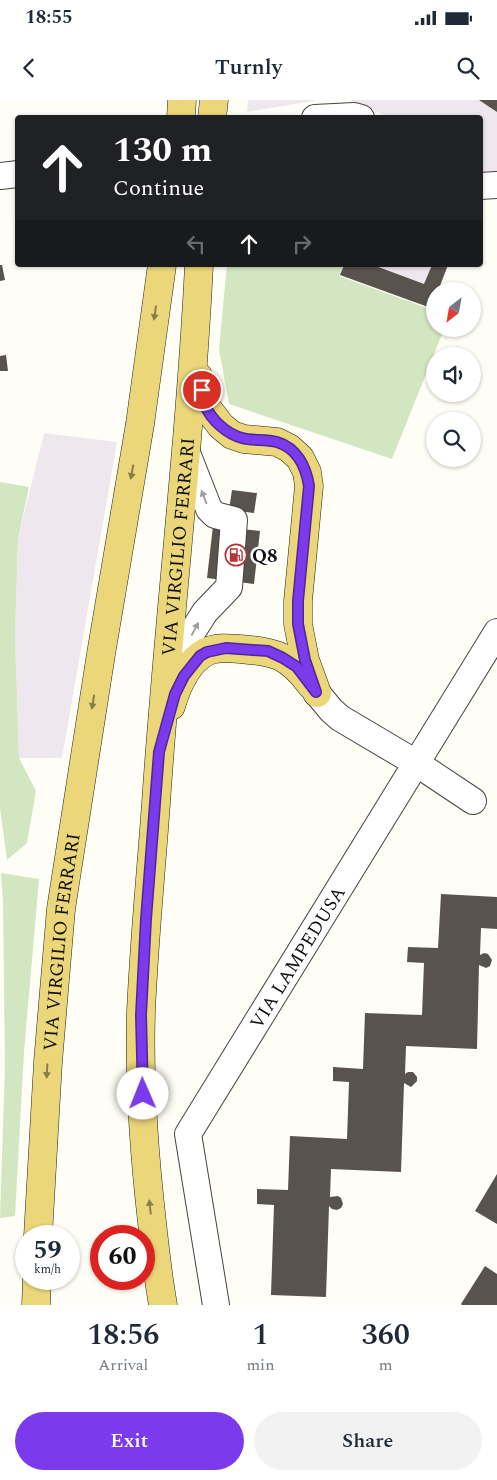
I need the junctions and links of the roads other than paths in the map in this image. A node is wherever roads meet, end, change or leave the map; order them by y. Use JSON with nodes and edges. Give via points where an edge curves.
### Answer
{"nodes":[{"id":1,"x":182,"y":100,"type":"edge"},
{"id":2,"x":214,"y":100,"type":"edge"},
{"id":3,"x":181,"y":115,"type":"edge"},
{"id":4,"x":212,"y":115,"type":"edge"},
{"id":5,"x":15,"y":174,"type":"edge"},
{"id":6,"x":0,"y":176,"type":"edge"},
{"id":7,"x":497,"y":185,"type":"edge"},
{"id":8,"x":483,"y":186,"type":"edge"},
{"id":9,"x":162,"y":267,"type":"edge"},
{"id":10,"x":199,"y":267,"type":"edge"},
{"id":11,"x":195,"y":359,"type":"junction"},
{"id":12,"x":187,"y":453,"type":"junction"},
{"id":13,"x":497,"y":632,"type":"edge"},
{"id":14,"x":184,"y":676,"type":"junction"},
{"id":15,"x":316,"y":692,"type":"junction"},
{"id":16,"x":159,"y":752,"type":"junction"},
{"id":17,"x":416,"y":763,"type":"junction"},
{"id":18,"x":473,"y":800,"type":"dead end"},
{"id":19,"x":39,"y":1225,"type":"edge"},
{"id":20,"x":161,"y":1300,"type":"edge"},
{"id":21,"x":216,"y":1305,"type":"edge"}],
"edges":[{"from":1,"to":3,"type":"main road"},
{"from":2,"to":4,"type":"main road"},
{"from":5,"to":6,"type":"street"},
{"from":7,"to":8,"type":"street"},
{"from":9,"to":19,"type":"main road","name":"VIA VIRGILIO FERRARI","one_way":true,"via":[[140,424],[61,909]]},
{"from":10,"to":11,"type":"main road","name":"VIA VIRGILIO FERRARI"},
{"from":11,"to":12,"type":"main road","name":"VIA VIRGILIO FERRARI"},
{"from":11,"to":15,"type":"main road","via":[[205,405],[221,426],[244,439],[277,442],[289,448],[300,458],[307,472],[309,486],[298,624]]},
{"from":14,"to":12,"type":"street","one_way":true,"via":[[191,634],[205,612],[229,587],[234,520],[215,515],[209,509]]},
{"from":12,"to":16,"type":"main road","name":"VIA VIRGILIO FERRARI"},
{"from":13,"to":17,"type":"street","name":"VIA LAMPEDUSA"},
{"from":14,"to":15,"type":"main road","via":[[192,664],[207,652],[226,648],[268,651],[297,667]]},
{"from":14,"to":16,"type":"main road","via":[[175,694]]},
{"from":15,"to":17,"type":"street","via":[[340,718]]},
{"from":20,"to":16,"type":"main road","name":"VIA VIRGILIO FERRARI","one_way":true,"via":[[148,1190],[141,1015]]},
{"from":17,"to":18,"type":"street"},
{"from":17,"to":21,"type":"street","name":"VIA LAMPEDUSA","via":[[188,1134]]}]}
